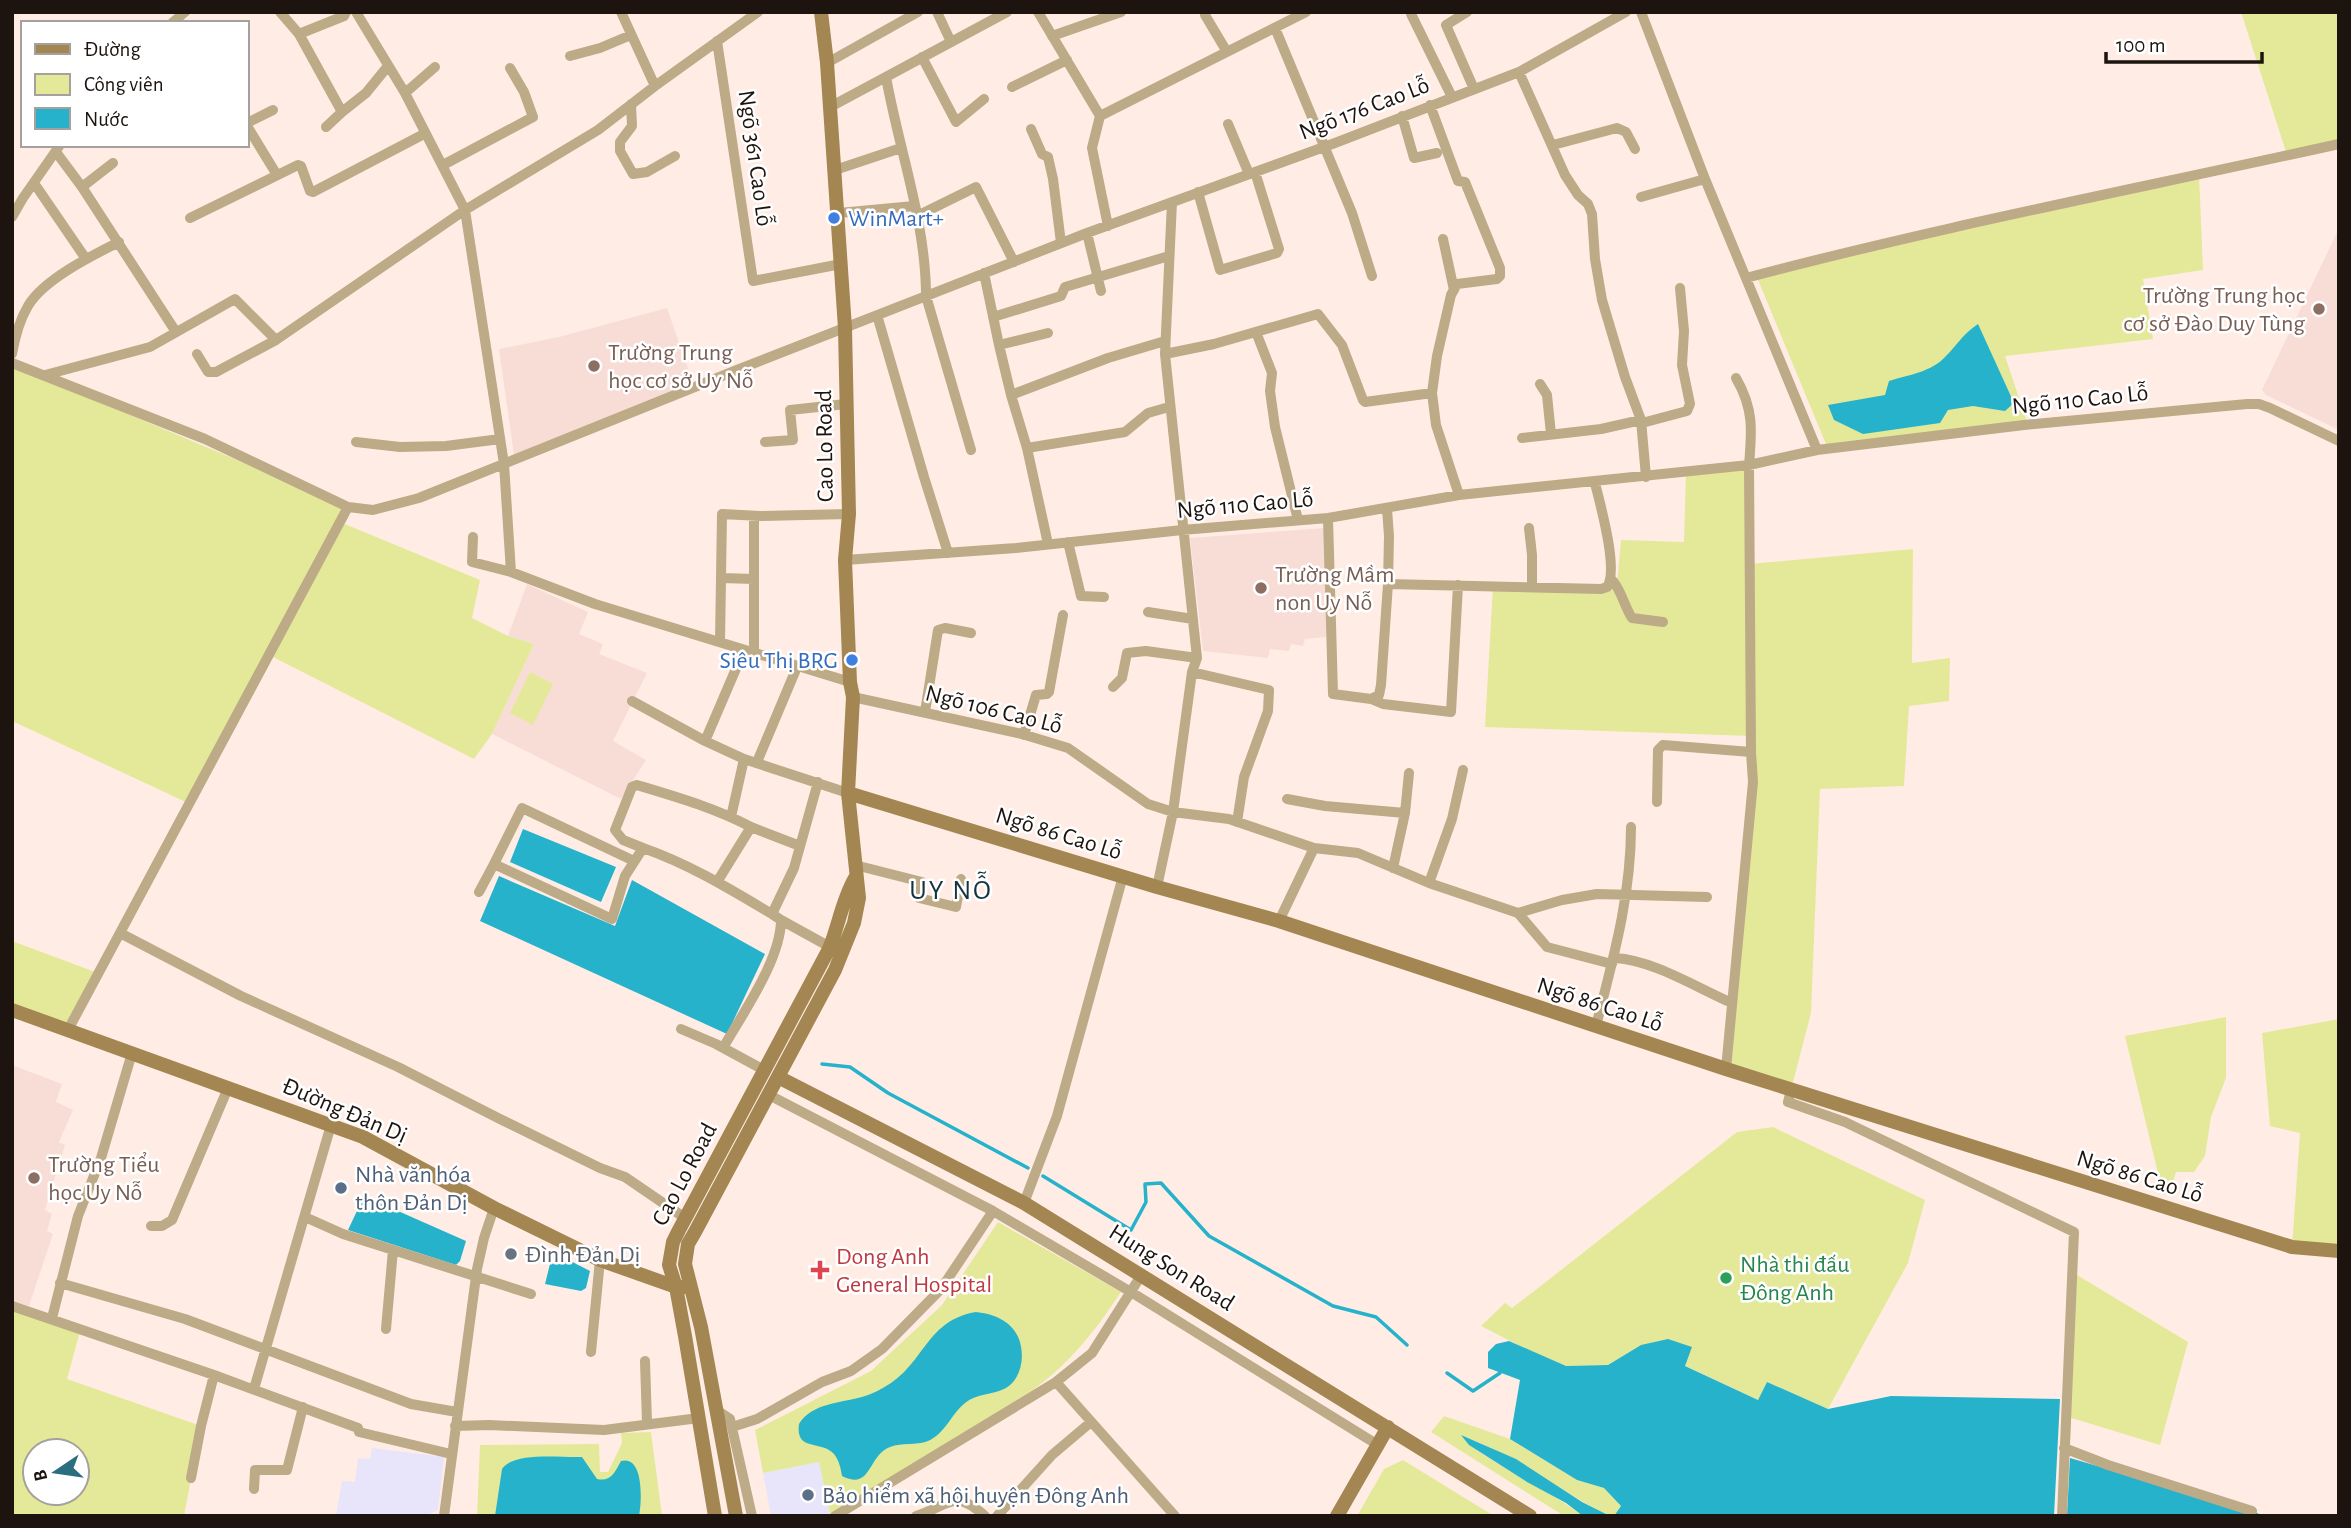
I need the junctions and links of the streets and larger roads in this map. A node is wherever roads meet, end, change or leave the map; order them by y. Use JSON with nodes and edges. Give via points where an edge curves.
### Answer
{"nodes":[{"id":1,"x":280,"y":12,"type":"edge"},
{"id":2,"x":346,"y":12,"type":"edge"},
{"id":3,"x":356,"y":12,"type":"edge"},
{"id":4,"x":621,"y":12,"type":"edge"},
{"id":5,"x":758,"y":12,"type":"edge"},
{"id":6,"x":821,"y":12,"type":"edge"},
{"id":7,"x":918,"y":12,"type":"edge"},
{"id":8,"x":937,"y":12,"type":"edge"},
{"id":9,"x":1007,"y":12,"type":"edge"},
{"id":10,"x":1038,"y":12,"type":"edge"},
{"id":11,"x":1121,"y":12,"type":"edge"},
{"id":12,"x":1206,"y":12,"type":"edge"},
{"id":13,"x":1306,"y":12,"type":"edge"},
{"id":14,"x":1467,"y":12,"type":"edge"},
{"id":15,"x":1626,"y":12,"type":"edge"},
{"id":16,"x":1641,"y":12,"type":"edge"},
{"id":17,"x":1411,"y":14,"type":"edge"},
{"id":18,"x":1275,"y":28,"type":"junction"},
{"id":19,"x":299,"y":34,"type":"junction"},
{"id":20,"x":631,"y":35,"type":"junction"},
{"id":21,"x":1052,"y":36,"type":"junction"},
{"id":22,"x":718,"y":41,"type":"junction"},
{"id":23,"x":951,"y":42,"type":"junction"},
{"id":24,"x":1227,"y":52,"type":"junction"},
{"id":25,"x":570,"y":56,"type":"dead end"},
{"id":26,"x":922,"y":57,"type":"junction"},
{"id":27,"x":1067,"y":60,"type":"junction"},
{"id":28,"x":827,"y":63,"type":"junction"},
{"id":29,"x":388,"y":65,"type":"junction"},
{"id":30,"x":435,"y":67,"type":"dead end"},
{"id":31,"x":510,"y":68,"type":"dead end"},
{"id":32,"x":1519,"y":72,"type":"junction"},
{"id":33,"x":886,"y":77,"type":"junction"},
{"id":34,"x":655,"y":86,"type":"junction"},
{"id":35,"x":1013,"y":87,"type":"dead end"},
{"id":36,"x":1474,"y":89,"type":"junction"},
{"id":37,"x":405,"y":93,"type":"junction"},
{"id":38,"x":1452,"y":97,"type":"junction"},
{"id":39,"x":984,"y":99,"type":"dead end"},
{"id":40,"x":631,"y":104,"type":"junction"},
{"id":41,"x":1430,"y":105,"type":"junction"},
{"id":42,"x":830,"y":107,"type":"junction"},
{"id":43,"x":273,"y":110,"type":"dead end"},
{"id":44,"x":342,"y":112,"type":"junction"},
{"id":45,"x":1100,"y":116,"type":"junction"},
{"id":46,"x":1402,"y":116,"type":"junction"},
{"id":47,"x":248,"y":123,"type":"edge"},
{"id":48,"x":1228,"y":124,"type":"dead end"},
{"id":49,"x":248,"y":126,"type":"edge"},
{"id":50,"x":326,"y":127,"type":"dead end"},
{"id":51,"x":1031,"y":129,"type":"dead end"},
{"id":52,"x":424,"y":134,"type":"junction"},
{"id":53,"x":2339,"y":144,"type":"edge"},
{"id":54,"x":1553,"y":145,"type":"junction"},
{"id":55,"x":1323,"y":147,"type":"junction"},
{"id":56,"x":58,"y":148,"type":"edge"},
{"id":57,"x":901,"y":148,"type":"junction"},
{"id":58,"x":1635,"y":149,"type":"dead end"},
{"id":59,"x":1437,"y":153,"type":"dead end"},
{"id":60,"x":675,"y":156,"type":"dead end"},
{"id":61,"x":113,"y":163,"type":"dead end"},
{"id":62,"x":443,"y":164,"type":"junction"},
{"id":63,"x":835,"y":170,"type":"junction"},
{"id":64,"x":1252,"y":173,"type":"junction"},
{"id":65,"x":277,"y":174,"type":"junction"},
{"id":66,"x":1705,"y":179,"type":"junction"},
{"id":67,"x":34,"y":183,"type":"junction"},
{"id":68,"x":82,"y":187,"type":"junction"},
{"id":69,"x":1198,"y":192,"type":"junction"},
{"id":70,"x":1641,"y":197,"type":"dead end"},
{"id":71,"x":1172,"y":202,"type":"junction"},
{"id":72,"x":465,"y":210,"type":"junction"},
{"id":73,"x":916,"y":211,"type":"junction"},
{"id":74,"x":839,"y":213,"type":"junction"},
{"id":75,"x":12,"y":217,"type":"edge"},
{"id":76,"x":190,"y":218,"type":"dead end"},
{"id":77,"x":1108,"y":226,"type":"junction"},
{"id":78,"x":1087,"y":233,"type":"junction"},
{"id":79,"x":1443,"y":239,"type":"dead end"},
{"id":80,"x":119,"y":242,"type":"junction"},
{"id":81,"x":1061,"y":243,"type":"junction"},
{"id":82,"x":1169,"y":256,"type":"junction"},
{"id":83,"x":86,"y":259,"type":"junction"},
{"id":84,"x":1014,"y":262,"type":"junction"},
{"id":85,"x":841,"y":264,"type":"junction"},
{"id":86,"x":984,"y":273,"type":"junction"},
{"id":87,"x":1372,"y":276,"type":"dead end"},
{"id":88,"x":1098,"y":277,"type":"junction"},
{"id":89,"x":1746,"y":278,"type":"junction"},
{"id":90,"x":1680,"y":288,"type":"dead end"},
{"id":91,"x":1454,"y":289,"type":"junction"},
{"id":92,"x":1101,"y":291,"type":"dead end"},
{"id":93,"x":926,"y":296,"type":"junction"},
{"id":94,"x":877,"y":315,"type":"junction"},
{"id":95,"x":993,"y":317,"type":"junction"},
{"id":96,"x":845,"y":328,"type":"junction"},
{"id":97,"x":176,"y":332,"type":"junction"},
{"id":98,"x":1048,"y":332,"type":"dead end"},
{"id":99,"x":1256,"y":332,"type":"junction"},
{"id":100,"x":276,"y":341,"type":"junction"},
{"id":101,"x":1165,"y":341,"type":"junction"},
{"id":102,"x":999,"y":345,"type":"junction"},
{"id":103,"x":12,"y":354,"type":"edge"},
{"id":104,"x":197,"y":354,"type":"dead end"},
{"id":105,"x":1165,"y":354,"type":"junction"},
{"id":106,"x":12,"y":363,"type":"edge"},
{"id":107,"x":44,"y":375,"type":"junction"},
{"id":108,"x":1736,"y":378,"type":"dead end"},
{"id":109,"x":1540,"y":384,"type":"dead end"},
{"id":110,"x":1432,"y":393,"type":"junction"},
{"id":111,"x":1011,"y":395,"type":"junction"},
{"id":112,"x":846,"y":404,"type":"junction"},
{"id":113,"x":1169,"y":407,"type":"junction"},
{"id":114,"x":1642,"y":421,"type":"junction"},
{"id":115,"x":1551,"y":434,"type":"junction"},
{"id":116,"x":1522,"y":438,"type":"dead end"},
{"id":117,"x":500,"y":439,"type":"junction"},
{"id":118,"x":2339,"y":441,"type":"edge"},
{"id":119,"x":356,"y":442,"type":"dead end"},
{"id":120,"x":765,"y":442,"type":"dead end"},
{"id":121,"x":1027,"y":448,"type":"junction"},
{"id":122,"x":971,"y":450,"type":"dead end"},
{"id":123,"x":1817,"y":450,"type":"junction"},
{"id":124,"x":504,"y":464,"type":"junction"},
{"id":125,"x":1749,"y":465,"type":"junction"},
{"id":126,"x":1646,"y":477,"type":"junction"},
{"id":127,"x":1595,"y":483,"type":"junction"},
{"id":128,"x":1459,"y":495,"type":"junction"},
{"id":129,"x":348,"y":507,"type":"junction"},
{"id":130,"x":1387,"y":509,"type":"junction"},
{"id":131,"x":849,"y":514,"type":"junction"},
{"id":132,"x":754,"y":516,"type":"junction"},
{"id":133,"x":1328,"y":518,"type":"junction"},
{"id":134,"x":1298,"y":520,"type":"junction"},
{"id":135,"x":1529,"y":528,"type":"dead end"},
{"id":136,"x":1182,"y":530,"type":"junction"},
{"id":137,"x":473,"y":537,"type":"dead end"},
{"id":138,"x":1068,"y":542,"type":"junction"},
{"id":139,"x":1048,"y":544,"type":"junction"},
{"id":140,"x":948,"y":553,"type":"junction"},
{"id":141,"x":845,"y":560,"type":"junction"},
{"id":142,"x":511,"y":572,"type":"junction"},
{"id":143,"x":722,"y":578,"type":"junction"},
{"id":144,"x":754,"y":579,"type":"junction"},
{"id":145,"x":1612,"y":580,"type":"junction"},
{"id":146,"x":1388,"y":584,"type":"junction"},
{"id":147,"x":1458,"y":585,"type":"junction"},
{"id":148,"x":1532,"y":587,"type":"junction"},
{"id":149,"x":1104,"y":597,"type":"dead end"},
{"id":150,"x":1148,"y":612,"type":"dead end"},
{"id":151,"x":1063,"y":615,"type":"dead end"},
{"id":152,"x":1193,"y":619,"type":"junction"},
{"id":153,"x":1663,"y":622,"type":"dead end"},
{"id":154,"x":971,"y":633,"type":"dead end"},
{"id":155,"x":720,"y":642,"type":"junction"},
{"id":156,"x":749,"y":651,"type":"junction"},
{"id":157,"x":1197,"y":658,"type":"junction"},
{"id":158,"x":797,"y":667,"type":"junction"},
{"id":159,"x":1192,"y":672,"type":"junction"},
{"id":160,"x":850,"y":682,"type":"junction"},
{"id":161,"x":1113,"y":687,"type":"dead end"},
{"id":162,"x":853,"y":697,"type":"junction"},
{"id":163,"x":1371,"y":699,"type":"junction"},
{"id":164,"x":632,"y":701,"type":"dead end"},
{"id":165,"x":925,"y":712,"type":"junction"},
{"id":166,"x":1024,"y":735,"type":"junction"},
{"id":167,"x":705,"y":741,"type":"junction"},
{"id":168,"x":1751,"y":752,"type":"junction"},
{"id":169,"x":744,"y":758,"type":"junction"},
{"id":170,"x":757,"y":762,"type":"junction"},
{"id":171,"x":1463,"y":770,"type":"dead end"},
{"id":172,"x":1409,"y":772,"type":"dead end"},
{"id":173,"x":818,"y":782,"type":"junction"},
{"id":174,"x":848,"y":793,"type":"junction"},
{"id":175,"x":1287,"y":799,"type":"dead end"},
{"id":176,"x":1657,"y":802,"type":"dead end"},
{"id":177,"x":1173,"y":813,"type":"junction"},
{"id":178,"x":1405,"y":813,"type":"junction"},
{"id":179,"x":731,"y":817,"type":"junction"},
{"id":180,"x":1237,"y":822,"type":"junction"},
{"id":181,"x":751,"y":827,"type":"junction"},
{"id":182,"x":1632,"y":827,"type":"dead end"},
{"id":183,"x":800,"y":846,"type":"junction"},
{"id":184,"x":643,"y":848,"type":"junction"},
{"id":185,"x":1314,"y":848,"type":"junction"},
{"id":186,"x":634,"y":861,"type":"junction"},
{"id":187,"x":494,"y":864,"type":"junction"},
{"id":188,"x":1394,"y":868,"type":"junction"},
{"id":189,"x":855,"y":872,"type":"junction"},
{"id":190,"x":1122,"y":876,"type":"junction"},
{"id":191,"x":961,"y":879,"type":"dead end"},
{"id":192,"x":717,"y":882,"type":"junction"},
{"id":193,"x":1429,"y":883,"type":"junction"},
{"id":194,"x":1157,"y":887,"type":"junction"},
{"id":195,"x":479,"y":892,"type":"dead end"},
{"id":196,"x":1628,"y":896,"type":"junction"},
{"id":197,"x":1707,"y":897,"type":"dead end"},
{"id":198,"x":1518,"y":913,"type":"junction"},
{"id":199,"x":772,"y":914,"type":"junction"},
{"id":200,"x":782,"y":920,"type":"junction"},
{"id":201,"x":1279,"y":920,"type":"junction"},
{"id":202,"x":120,"y":933,"type":"junction"},
{"id":203,"x":830,"y":947,"type":"junction"},
{"id":204,"x":1613,"y":961,"type":"junction"},
{"id":205,"x":1732,"y":1003,"type":"junction"},
{"id":206,"x":12,"y":1010,"type":"edge"},
{"id":207,"x":1596,"y":1026,"type":"junction"},
{"id":208,"x":681,"y":1029,"type":"dead end"},
{"id":209,"x":68,"y":1030,"type":"junction"},
{"id":210,"x":723,"y":1048,"type":"junction"},
{"id":211,"x":132,"y":1053,"type":"junction"},
{"id":212,"x":1726,"y":1069,"type":"junction"},
{"id":213,"x":764,"y":1070,"type":"junction"},
{"id":214,"x":778,"y":1077,"type":"junction"},
{"id":215,"x":228,"y":1088,"type":"junction"},
{"id":216,"x":1791,"y":1090,"type":"junction"},
{"id":217,"x":769,"y":1095,"type":"junction"},
{"id":218,"x":331,"y":1125,"type":"junction"},
{"id":219,"x":1024,"y":1203,"type":"junction"},
{"id":220,"x":494,"y":1208,"type":"junction"},
{"id":221,"x":993,"y":1211,"type":"junction"},
{"id":222,"x":305,"y":1217,"type":"junction"},
{"id":223,"x":685,"y":1218,"type":"junction"},
{"id":224,"x":151,"y":1226,"type":"dead end"},
{"id":225,"x":393,"y":1250,"type":"junction"},
{"id":226,"x":2339,"y":1251,"type":"edge"},
{"id":227,"x":600,"y":1260,"type":"junction"},
{"id":228,"x":477,"y":1273,"type":"junction"},
{"id":229,"x":1142,"y":1274,"type":"junction"},
{"id":230,"x":61,"y":1283,"type":"junction"},
{"id":231,"x":683,"y":1287,"type":"junction"},
{"id":232,"x":1131,"y":1292,"type":"junction"},
{"id":233,"x":531,"y":1294,"type":"dead end"},
{"id":234,"x":12,"y":1306,"type":"edge"},
{"id":235,"x":51,"y":1318,"type":"junction"},
{"id":236,"x":386,"y":1329,"type":"dead end"},
{"id":237,"x":266,"y":1350,"type":"junction"},
{"id":238,"x":591,"y":1352,"type":"dead end"},
{"id":239,"x":645,"y":1361,"type":"dead end"},
{"id":240,"x":214,"y":1375,"type":"junction"},
{"id":241,"x":1056,"y":1382,"type":"junction"},
{"id":242,"x":254,"y":1389,"type":"junction"},
{"id":243,"x":303,"y":1407,"type":"junction"},
{"id":244,"x":715,"y":1409,"type":"junction"},
{"id":245,"x":457,"y":1412,"type":"junction"},
{"id":246,"x":699,"y":1418,"type":"junction"},
{"id":247,"x":1091,"y":1422,"type":"junction"},
{"id":248,"x":647,"y":1423,"type":"junction"},
{"id":249,"x":455,"y":1426,"type":"junction"},
{"id":250,"x":732,"y":1427,"type":"junction"},
{"id":251,"x":1388,"y":1427,"type":"junction"},
{"id":252,"x":1378,"y":1445,"type":"junction"},
{"id":253,"x":2064,"y":1448,"type":"junction"},
{"id":254,"x":451,"y":1454,"type":"junction"},
{"id":255,"x":191,"y":1478,"type":"dead end"},
{"id":256,"x":254,"y":1489,"type":"dead end"},
{"id":257,"x":750,"y":1504,"type":"junction"},
{"id":258,"x":2252,"y":1511,"type":"dead end"},
{"id":259,"x":735,"y":1512,"type":"edge"},
{"id":260,"x":444,"y":1516,"type":"edge"},
{"id":261,"x":715,"y":1516,"type":"edge"},
{"id":262,"x":752,"y":1516,"type":"edge"},
{"id":263,"x":835,"y":1516,"type":"edge"},
{"id":264,"x":916,"y":1516,"type":"edge"},
{"id":265,"x":985,"y":1516,"type":"edge"},
{"id":266,"x":997,"y":1516,"type":"edge"},
{"id":267,"x":1175,"y":1516,"type":"edge"},
{"id":268,"x":1337,"y":1516,"type":"edge"},
{"id":269,"x":1530,"y":1516,"type":"edge"},
{"id":270,"x":2062,"y":1516,"type":"edge"}],
"edges":[{"from":1,"to":19,"type":"street"},
{"from":2,"to":19,"type":"street"},
{"from":3,"to":29,"type":"street"},
{"from":4,"to":20,"type":"street"},
{"from":5,"to":22,"type":"street"},
{"from":6,"to":28,"type":"street","name":"Cao Lo Road"},
{"from":7,"to":28,"type":"street"},
{"from":8,"to":23,"type":"street"},
{"from":9,"to":23,"type":"street"},
{"from":10,"to":21,"type":"street"},
{"from":11,"to":21,"type":"street"},
{"from":12,"to":24,"type":"street"},
{"from":13,"to":18,"type":"street"},
{"from":14,"to":36,"type":"street","via":[[1446,24]]},
{"from":15,"to":32,"type":"street","name":"Ngõ 176 Cao Lỗ"},
{"from":16,"to":66,"type":"street"},
{"from":17,"to":38,"type":"street"},
{"from":18,"to":24,"type":"street"},
{"from":18,"to":55,"type":"street"},
{"from":19,"to":44,"type":"street"},
{"from":20,"to":25,"type":"street"},
{"from":20,"to":34,"type":"street"},
{"from":21,"to":27,"type":"street"},
{"from":22,"to":34,"type":"street"},
{"from":22,"to":85,"type":"street","name":"Ngõ 361 Cao Lỗ","via":[[753,281]]},
{"from":23,"to":26,"type":"street"},
{"from":24,"to":45,"type":"street"},
{"from":26,"to":33,"type":"street"},
{"from":26,"to":39,"type":"street","via":[[956,122]]},
{"from":27,"to":35,"type":"street"},
{"from":27,"to":45,"type":"street"},
{"from":28,"to":42,"type":"street","name":"Cao Lo Road"},
{"from":29,"to":37,"type":"street"},
{"from":29,"to":44,"type":"street","via":[[366,93]]},
{"from":30,"to":37,"type":"street"},
{"from":31,"to":62,"type":"street","via":[[533,117]]},
{"from":32,"to":36,"type":"street","name":"Ngõ 176 Cao Lỗ"},
{"from":32,"to":54,"type":"street"},
{"from":33,"to":42,"type":"street"},
{"from":33,"to":57,"type":"street"},
{"from":34,"to":40,"type":"street"},
{"from":36,"to":38,"type":"street","name":"Ngõ 176 Cao Lỗ"},
{"from":37,"to":52,"type":"street"},
{"from":38,"to":41,"type":"street","name":"Ngõ 176 Cao Lỗ"},
{"from":40,"to":60,"type":"street","via":[[632,126],[620,142],[620,151],[633,174],[648,172]]},
{"from":40,"to":72,"type":"street","via":[[598,130]]},
{"from":41,"to":46,"type":"street","name":"Ngõ 176 Cao Lỗ"},
{"from":41,"to":91,"type":"street","via":[[1458,181],[1465,182],[1500,268],[1497,279],[1465,282]]},
{"from":42,"to":63,"type":"street","name":"Cao Lo Road"},
{"from":43,"to":47,"type":"street"},
{"from":44,"to":50,"type":"street"},
{"from":45,"to":77,"type":"street","via":[[1092,148]]},
{"from":46,"to":55,"type":"street","name":"Ngõ 176 Cao Lỗ"},
{"from":46,"to":59,"type":"street","via":[[1414,158]]},
{"from":48,"to":64,"type":"street"},
{"from":49,"to":65,"type":"street"},
{"from":51,"to":81,"type":"street","via":[[1042,154],[1048,157]]},
{"from":52,"to":62,"type":"street"},
{"from":52,"to":65,"type":"street","via":[[313,192],[300,165]]},
{"from":53,"to":89,"type":"street"},
{"from":54,"to":58,"type":"street","via":[[1617,128],[1626,132]]},
{"from":54,"to":114,"type":"street","via":[[1565,175],[1592,214],[1602,300]]},
{"from":55,"to":64,"type":"street","name":"Ngõ 176 Cao Lỗ"},
{"from":55,"to":87,"type":"street","via":[[1352,213]]},
{"from":56,"to":67,"type":"street"},
{"from":56,"to":68,"type":"street"},
{"from":57,"to":63,"type":"street"},
{"from":57,"to":73,"type":"street"},
{"from":61,"to":68,"type":"street"},
{"from":62,"to":72,"type":"street"},
{"from":63,"to":74,"type":"street","name":"Cao Lo Road"},
{"from":64,"to":69,"type":"street","name":"Ngõ 176 Cao Lỗ"},
{"from":64,"to":69,"type":"street","via":[[1277,253],[1220,270]]},
{"from":65,"to":76,"type":"street"},
{"from":66,"to":70,"type":"street"},
{"from":66,"to":89,"type":"street"},
{"from":67,"to":75,"type":"street"},
{"from":67,"to":83,"type":"street"},
{"from":68,"to":80,"type":"street"},
{"from":69,"to":71,"type":"street","name":"Ngõ 176 Cao Lỗ"},
{"from":71,"to":77,"type":"street","name":"Ngõ 176 Cao Lỗ"},
{"from":71,"to":82,"type":"street"},
{"from":72,"to":100,"type":"street"},
{"from":72,"to":117,"type":"street"},
{"from":73,"to":74,"type":"street"},
{"from":73,"to":84,"type":"street","via":[[975,187]]},
{"from":73,"to":93,"type":"street"},
{"from":74,"to":85,"type":"street","name":"Cao Lo Road"},
{"from":77,"to":78,"type":"street","name":"Ngõ 176 Cao Lỗ"},
{"from":78,"to":81,"type":"street","name":"Ngõ 176 Cao Lỗ"},
{"from":78,"to":88,"type":"street"},
{"from":79,"to":91,"type":"street"},
{"from":80,"to":83,"type":"street"},
{"from":80,"to":97,"type":"street"},
{"from":81,"to":84,"type":"street","name":"Ngõ 176 Cao Lỗ"},
{"from":82,"to":88,"type":"street"},
{"from":82,"to":101,"type":"street"},
{"from":83,"to":103,"type":"street","via":[[51,281],[29,304]]},
{"from":84,"to":86,"type":"street","name":"Ngõ 176 Cao Lỗ"},
{"from":85,"to":96,"type":"street","name":"Cao Lo Road"},
{"from":86,"to":93,"type":"street","name":"Ngõ 176 Cao Lỗ"},
{"from":86,"to":95,"type":"street"},
{"from":88,"to":92,"type":"street"},
{"from":88,"to":95,"type":"street","via":[[1065,286],[1061,296]]},
{"from":89,"to":123,"type":"street"},
{"from":90,"to":114,"type":"street","via":[[1682,365],[1690,404],[1687,411]]},
{"from":91,"to":110,"type":"street"},
{"from":93,"to":94,"type":"street","name":"Ngõ 176 Cao Lỗ"},
{"from":93,"to":122,"type":"street"},
{"from":94,"to":96,"type":"street","name":"Ngõ 176 Cao Lỗ"},
{"from":94,"to":140,"type":"street"},
{"from":95,"to":102,"type":"street"},
{"from":96,"to":112,"type":"street","name":"Cao Lo Road"},
{"from":96,"to":124,"type":"street","name":"Ngõ 176 Cao Lỗ"},
{"from":97,"to":100,"type":"street","via":[[235,299]]},
{"from":97,"to":107,"type":"street","via":[[150,347]]},
{"from":98,"to":102,"type":"street"},
{"from":99,"to":105,"type":"street"},
{"from":99,"to":110,"type":"street","via":[[1318,314],[1342,345],[1363,400]]},
{"from":99,"to":134,"type":"street","via":[[1272,373],[1275,427]]},
{"from":100,"to":104,"type":"street","via":[[216,372],[208,372]]},
{"from":101,"to":105,"type":"street"},
{"from":101,"to":111,"type":"street"},
{"from":102,"to":111,"type":"street"},
{"from":105,"to":113,"type":"street"},
{"from":106,"to":107,"type":"street"},
{"from":107,"to":129,"type":"street","via":[[205,439]]},
{"from":108,"to":125,"type":"street","via":[[1753,422]]},
{"from":109,"to":115,"type":"street","via":[[1547,395]]},
{"from":110,"to":128,"type":"street","via":[[1436,425]]},
{"from":111,"to":121,"type":"street"},
{"from":112,"to":120,"type":"street","via":[[790,410],[793,440]]},
{"from":112,"to":131,"type":"street","name":"Cao Lo Road"},
{"from":113,"to":121,"type":"street","via":[[1148,413],[1125,432]]},
{"from":113,"to":136,"type":"street"},
{"from":114,"to":115,"type":"street"},
{"from":114,"to":126,"type":"street"},
{"from":115,"to":116,"type":"street"},
{"from":117,"to":119,"type":"street","via":[[435,447]]},
{"from":117,"to":124,"type":"street"},
{"from":118,"to":123,"type":"street","name":"Ngõ 110 Cao Lỗ","via":[[2270,408],[2247,404]]},
{"from":121,"to":139,"type":"street"},
{"from":123,"to":125,"type":"street","name":"Ngõ 110 Cao Lỗ"},
{"from":124,"to":129,"type":"street","name":"Ngõ 176 Cao Lỗ","via":[[419,498],[373,510]]},
{"from":124,"to":142,"type":"street"},
{"from":125,"to":126,"type":"street","name":"Ngõ 110 Cao Lỗ"},
{"from":125,"to":168,"type":"street"},
{"from":126,"to":127,"type":"street","name":"Ngõ 110 Cao Lỗ"},
{"from":127,"to":128,"type":"street","name":"Ngõ 110 Cao Lỗ"},
{"from":127,"to":145,"type":"street"},
{"from":128,"to":130,"type":"street","name":"Ngõ 110 Cao Lỗ"},
{"from":129,"to":202,"type":"street"},
{"from":130,"to":133,"type":"street","name":"Ngõ 110 Cao Lỗ"},
{"from":130,"to":146,"type":"street"},
{"from":131,"to":132,"type":"street"},
{"from":131,"to":141,"type":"street","name":"Cao Lo Road"},
{"from":132,"to":143,"type":"street","via":[[722,514]]},
{"from":132,"to":144,"type":"street"},
{"from":133,"to":134,"type":"street","name":"Ngõ 110 Cao Lỗ"},
{"from":133,"to":163,"type":"street","via":[[1333,694]]},
{"from":134,"to":136,"type":"street","name":"Ngõ 110 Cao Lỗ"},
{"from":135,"to":148,"type":"street"},
{"from":136,"to":138,"type":"street","name":"Ngõ 110 Cao Lỗ"},
{"from":136,"to":152,"type":"street"},
{"from":137,"to":142,"type":"street","via":[[472,562]]},
{"from":138,"to":139,"type":"street","name":"Ngõ 110 Cao Lỗ"},
{"from":138,"to":149,"type":"street","via":[[1081,596]]},
{"from":139,"to":140,"type":"street","name":"Ngõ 110 Cao Lỗ"},
{"from":140,"to":141,"type":"street","name":"Ngõ 110 Cao Lỗ"},
{"from":141,"to":160,"type":"street","name":"Cao Lo Road"},
{"from":142,"to":155,"type":"street","via":[[595,604]]},
{"from":143,"to":144,"type":"street"},
{"from":143,"to":155,"type":"street"},
{"from":144,"to":156,"type":"street"},
{"from":145,"to":148,"type":"street","via":[[1601,589]]},
{"from":145,"to":153,"type":"street","via":[[1632,618]]},
{"from":146,"to":147,"type":"street"},
{"from":146,"to":163,"type":"street","via":[[1381,685],[1379,695]]},
{"from":147,"to":148,"type":"street"},
{"from":147,"to":163,"type":"street","via":[[1451,712],[1383,705]]},
{"from":150,"to":152,"type":"street"},
{"from":151,"to":166,"type":"street","via":[[1049,692],[1036,695]]},
{"from":152,"to":157,"type":"street"},
{"from":154,"to":165,"type":"street","via":[[937,630]]},
{"from":155,"to":156,"type":"street"},
{"from":156,"to":158,"type":"street"},
{"from":156,"to":167,"type":"street"},
{"from":157,"to":159,"type":"street"},
{"from":157,"to":161,"type":"street","via":[[1126,653],[1122,678]]},
{"from":158,"to":160,"type":"street"},
{"from":158,"to":170,"type":"street"},
{"from":159,"to":177,"type":"street"},
{"from":159,"to":180,"type":"street","via":[[1269,690],[1268,711],[1244,777]]},
{"from":160,"to":162,"type":"street","name":"Cao Lo Road"},
{"from":162,"to":165,"type":"street","name":"Ngõ 106 Cao Lỗ"},
{"from":162,"to":174,"type":"street","name":"Cao Lo Road"},
{"from":164,"to":167,"type":"street"},
{"from":165,"to":166,"type":"street","name":"Ngõ 106 Cao Lỗ"},
{"from":166,"to":177,"type":"street","name":"Ngõ 106 Cao Lỗ","via":[[1068,748],[1148,804]]},
{"from":167,"to":169,"type":"street"},
{"from":168,"to":176,"type":"street","via":[[1663,745],[1658,750]]},
{"from":168,"to":205,"type":"street","via":[[1752,791]]},
{"from":169,"to":170,"type":"street"},
{"from":169,"to":179,"type":"street"},
{"from":170,"to":173,"type":"street"},
{"from":171,"to":193,"type":"street","via":[[1452,819]]},
{"from":172,"to":178,"type":"street"},
{"from":173,"to":174,"type":"street"},
{"from":173,"to":183,"type":"street"},
{"from":174,"to":189,"type":"street","name":"Cao Lo Road"},
{"from":174,"to":190,"type":"street","name":"Ngõ 86 Cao Lỗ"},
{"from":175,"to":178,"type":"street"},
{"from":177,"to":180,"type":"street","name":"Ngõ 106 Cao Lỗ"},
{"from":177,"to":194,"type":"street"},
{"from":178,"to":188,"type":"street"},
{"from":179,"to":181,"type":"street"},
{"from":179,"to":184,"type":"street","via":[[698,803],[632,787],[615,830]]},
{"from":180,"to":185,"type":"street","name":"Ngõ 106 Cao Lỗ"},
{"from":181,"to":183,"type":"street"},
{"from":181,"to":192,"type":"street"},
{"from":182,"to":196,"type":"street"},
{"from":183,"to":199,"type":"street"},
{"from":184,"to":186,"type":"street"},
{"from":184,"to":192,"type":"street"},
{"from":185,"to":188,"type":"street","name":"Ngõ 106 Cao Lỗ","via":[[1358,853]]},
{"from":185,"to":201,"type":"street"},
{"from":186,"to":187,"type":"street","via":[[522,808]]},
{"from":186,"to":187,"type":"street","via":[[612,919]]},
{"from":187,"to":195,"type":"street"},
{"from":188,"to":193,"type":"street","name":"Ngõ 106 Cao Lỗ"},
{"from":189,"to":191,"type":"street","via":[[922,882],[919,898],[956,908]]},
{"from":189,"to":203,"type":"street","name":"Cao Lo Road"},
{"from":189,"to":214,"type":"street","name":"Cao Lo Road","via":[[859,898],[846,946]]},
{"from":190,"to":194,"type":"street","name":"Ngõ 86 Cao Lỗ"},
{"from":190,"to":219,"type":"street","via":[[1057,1116]]},
{"from":192,"to":199,"type":"street"},
{"from":193,"to":198,"type":"street"},
{"from":194,"to":201,"type":"street","name":"Ngõ 86 Cao Lỗ"},
{"from":196,"to":197,"type":"street"},
{"from":196,"to":198,"type":"street","via":[[1597,894]]},
{"from":196,"to":204,"type":"street"},
{"from":198,"to":204,"type":"street","via":[[1548,947]]},
{"from":199,"to":200,"type":"street"},
{"from":200,"to":203,"type":"street"},
{"from":200,"to":210,"type":"street","via":[[780,939],[766,972]]},
{"from":201,"to":207,"type":"street","name":"Ngõ 86 Cao Lỗ"},
{"from":202,"to":209,"type":"street"},
{"from":202,"to":223,"type":"street","via":[[241,996],[625,1177]]},
{"from":203,"to":213,"type":"street","name":"Cao Lo Road"},
{"from":204,"to":205,"type":"street","via":[[1626,959],[1665,972]]},
{"from":204,"to":207,"type":"street"},
{"from":205,"to":212,"type":"street"},
{"from":206,"to":209,"type":"street","name":"Đường Đản Dị"},
{"from":207,"to":212,"type":"street","name":"Ngõ 86 Cao Lỗ"},
{"from":208,"to":210,"type":"street"},
{"from":209,"to":211,"type":"street","name":"Đường Đản Dị"},
{"from":210,"to":213,"type":"street"},
{"from":211,"to":215,"type":"street","name":"Đường Đản Dị"},
{"from":211,"to":230,"type":"street","via":[[102,1158],[78,1216]]},
{"from":212,"to":216,"type":"street","name":"Ngõ 86 Cao Lỗ"},
{"from":213,"to":223,"type":"street","name":"Cao Lo Road"},
{"from":214,"to":217,"type":"street","name":"Cao Lo Road"},
{"from":214,"to":219,"type":"street","name":"Hung Son Road"},
{"from":215,"to":218,"type":"street","name":"Đường Đản Dị"},
{"from":215,"to":224,"type":"street","via":[[172,1220]]},
{"from":216,"to":226,"type":"street","name":"Ngõ 86 Cao Lỗ","via":[[2292,1247]]},
{"from":216,"to":253,"type":"street","via":[[1788,1102],[1845,1122],[2074,1232]]},
{"from":217,"to":221,"type":"street"},
{"from":217,"to":231,"type":"street","name":"Cao Lo Road","via":[[688,1244]]},
{"from":218,"to":220,"type":"street","name":"Đường Đản Dị","via":[[363,1137]]},
{"from":218,"to":222,"type":"street"},
{"from":219,"to":229,"type":"street","name":"Hung Son Road"},
{"from":220,"to":227,"type":"street","name":"Đường Đản Dị"},
{"from":220,"to":228,"type":"street"},
{"from":221,"to":232,"type":"street"},
{"from":221,"to":250,"type":"street","via":[[941,1289],[866,1363],[757,1419]]},
{"from":222,"to":225,"type":"street"},
{"from":222,"to":237,"type":"street"},
{"from":223,"to":231,"type":"street","name":"Cao Lo Road","via":[[673,1242],[669,1265]]},
{"from":225,"to":228,"type":"street"},
{"from":225,"to":236,"type":"street"},
{"from":227,"to":231,"type":"street","name":"Đường Đản Dị"},
{"from":227,"to":238,"type":"street"},
{"from":228,"to":233,"type":"street"},
{"from":228,"to":245,"type":"street"},
{"from":229,"to":232,"type":"street"},
{"from":229,"to":251,"type":"street","name":"Hung Son Road"},
{"from":230,"to":235,"type":"street"},
{"from":230,"to":237,"type":"street","via":[[185,1319]]},
{"from":231,"to":244,"type":"street","name":"Cao Lo Road","via":[[701,1327]]},
{"from":231,"to":246,"type":"street","name":"Cao Lo Road"},
{"from":232,"to":241,"type":"street","via":[[1092,1353]]},
{"from":232,"to":252,"type":"street"},
{"from":234,"to":235,"type":"street"},
{"from":235,"to":240,"type":"street"},
{"from":237,"to":242,"type":"street"},
{"from":237,"to":245,"type":"street","via":[[411,1404]]},
{"from":239,"to":248,"type":"street"},
{"from":240,"to":242,"type":"street"},
{"from":240,"to":255,"type":"street"},
{"from":241,"to":247,"type":"street"},
{"from":241,"to":263,"type":"street"},
{"from":242,"to":243,"type":"street"},
{"from":243,"to":254,"type":"street","via":[[359,1432]]},
{"from":243,"to":256,"type":"street","via":[[287,1470],[255,1470]]},
{"from":244,"to":250,"type":"street","via":[[730,1419]]},
{"from":244,"to":259,"type":"street","name":"Cao Lo Road"},
{"from":245,"to":249,"type":"street"},
{"from":246,"to":248,"type":"street"},
{"from":246,"to":261,"type":"street","name":"Cao Lo Road"},
{"from":247,"to":266,"type":"street","via":[[1052,1455]]},
{"from":247,"to":267,"type":"street"},
{"from":248,"to":249,"type":"street","via":[[604,1430]]},
{"from":249,"to":254,"type":"street"},
{"from":250,"to":257,"type":"street"},
{"from":251,"to":252,"type":"street"},
{"from":251,"to":269,"type":"street","name":"Hung Son Road"},
{"from":252,"to":268,"type":"street"},
{"from":253,"to":258,"type":"street"},
{"from":253,"to":270,"type":"street"},
{"from":254,"to":260,"type":"street"},
{"from":257,"to":259,"type":"street"},
{"from":257,"to":262,"type":"street"},
{"from":264,"to":265,"type":"street","via":[[961,1500]]}]}
